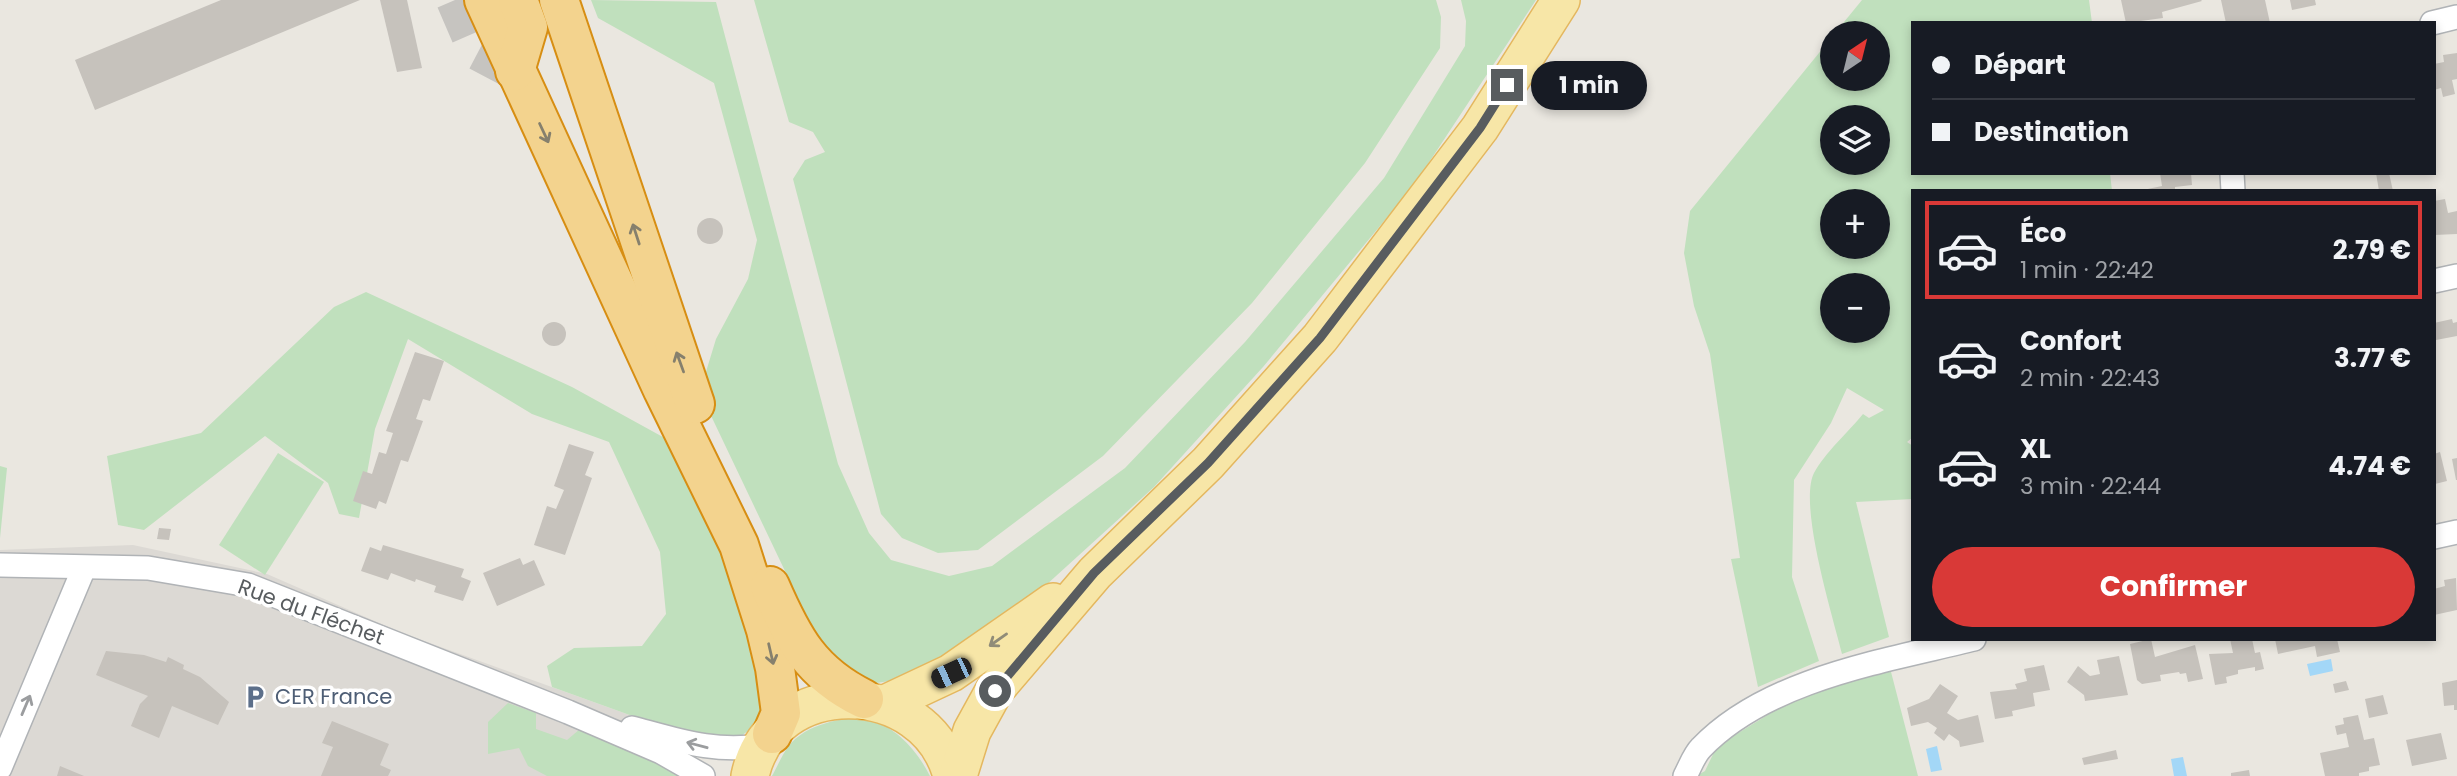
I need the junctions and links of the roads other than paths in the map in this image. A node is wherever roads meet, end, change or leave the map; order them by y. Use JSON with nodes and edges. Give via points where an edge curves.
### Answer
{"nodes":[{"id":1,"x":469,"y":0,"type":"edge"},
{"id":2,"x":484,"y":0,"type":"edge"},
{"id":3,"x":500,"y":0,"type":"edge"},
{"id":4,"x":519,"y":0,"type":"edge"},
{"id":5,"x":541,"y":0,"type":"edge"},
{"id":6,"x":559,"y":0,"type":"edge"},
{"id":7,"x":579,"y":0,"type":"edge"},
{"id":8,"x":1561,"y":0,"type":"edge"},
{"id":9,"x":2457,"y":17,"type":"edge"},
{"id":10,"x":2436,"y":22,"type":"edge"},
{"id":11,"x":573,"y":45,"type":"junction"},
{"id":12,"x":515,"y":71,"type":"junction"},
{"id":13,"x":2457,"y":276,"type":"edge"},
{"id":14,"x":2436,"y":281,"type":"edge"},
{"id":15,"x":2457,"y":532,"type":"edge"},
{"id":16,"x":2436,"y":537,"type":"edge"},
{"id":17,"x":0,"y":565,"type":"edge"},
{"id":18,"x":84,"y":568,"type":"junction"},
{"id":19,"x":1094,"y":573,"type":"junction"},
{"id":20,"x":1966,"y":641,"type":"edge"},
{"id":21,"x":875,"y":701,"type":"junction"},
{"id":22,"x":568,"y":712,"type":"junction"},
{"id":23,"x":762,"y":752,"type":"edge"},
{"id":24,"x":0,"y":768,"type":"edge"},
{"id":25,"x":703,"y":776,"type":"edge"},
{"id":26,"x":951,"y":776,"type":"edge"},
{"id":27,"x":958,"y":776,"type":"edge"},
{"id":28,"x":1685,"y":776,"type":"edge"}],
"edges":[{"from":1,"to":12,"type":"highway","via":[[488,46]]},
{"from":2,"to":12,"type":"highway"},
{"from":3,"to":12,"type":"highway","via":[[514,34]]},
{"from":4,"to":12,"type":"highway","via":[[528,27]]},
{"from":5,"to":11,"type":"highway","via":[[548,18]]},
{"from":6,"to":11,"type":"highway"},
{"from":7,"to":11,"type":"highway","via":[[584,17]]},
{"from":8,"to":19,"type":"main road","via":[[1480,128],[1320,338],[1208,463]]},
{"from":9,"to":10,"type":"street"},
{"from":21,"to":11,"type":"highway","one_way":true,"via":[[836,685],[809,660],[769,585],[684,374]]},
{"from":12,"to":23,"type":"highway","one_way":true,"via":[[739,545],[766,630],[781,713]]},
{"from":13,"to":14,"type":"street"},
{"from":15,"to":16,"type":"street"},
{"from":17,"to":18,"type":"street","name":"Rue du Fléchet"},
{"from":18,"to":22,"type":"street","name":"Rue du Fléchet","via":[[148,568],[248,585]]},
{"from":24,"to":18,"type":"street","one_way":true},
{"from":19,"to":21,"type":"main road","one_way":true,"via":[[951,673]]},
{"from":19,"to":27,"type":"main road","via":[[995,691],[972,731]]},
{"from":20,"to":28,"type":"street","via":[[1831,675],[1752,709],[1700,749]]},
{"from":21,"to":23,"type":"main road","via":[[839,699],[814,705],[791,717]]},
{"from":21,"to":26,"type":"main road","via":[[911,717],[933,738]]},
{"from":23,"to":22,"type":"street","name":"Rue du Fléchet","one_way":true,"via":[[710,748]]},
{"from":22,"to":25,"type":"street","name":"Rue du Fléchet","via":[[661,752]]}]}
